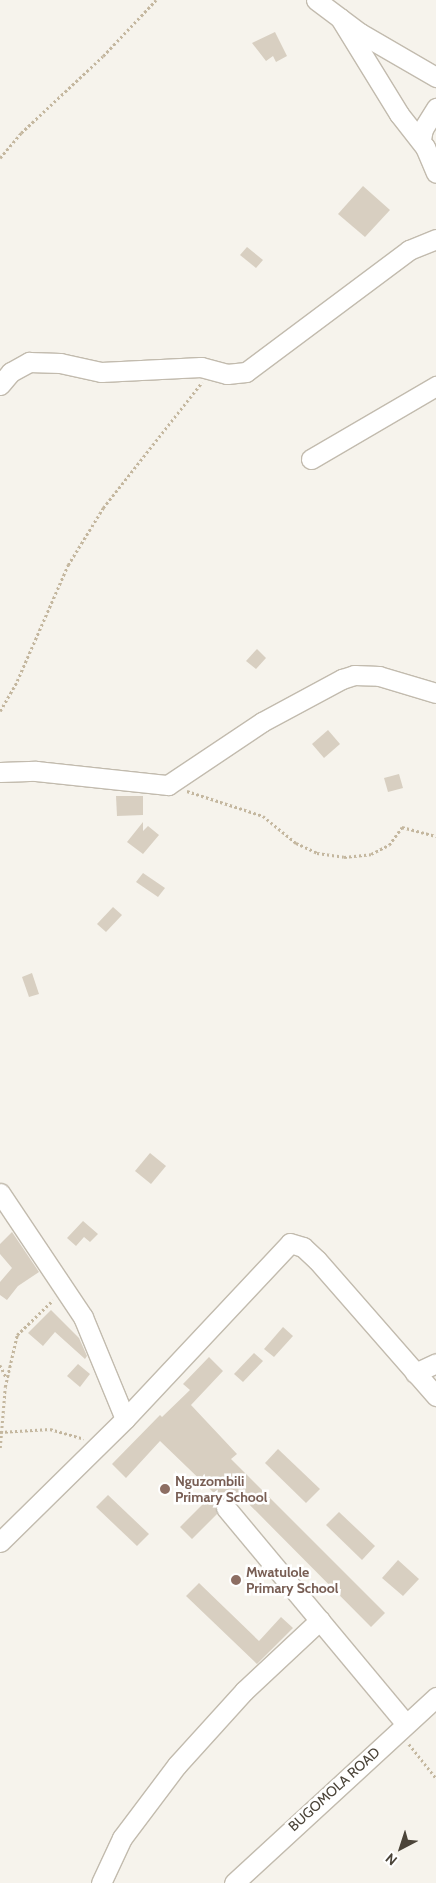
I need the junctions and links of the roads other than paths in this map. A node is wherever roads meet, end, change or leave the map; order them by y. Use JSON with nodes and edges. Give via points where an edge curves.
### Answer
{"nodes":[{"id":1,"x":316,"y":0,"type":"edge"},
{"id":2,"x":340,"y":18,"type":"junction"},
{"id":3,"x":436,"y":77,"type":"edge"},
{"id":4,"x":436,"y":108,"type":"edge"},
{"id":5,"x":421,"y":139,"type":"junction"},
{"id":6,"x":436,"y":174,"type":"edge"},
{"id":7,"x":436,"y":239,"type":"edge"},
{"id":8,"x":0,"y":385,"type":"edge"},
{"id":9,"x":436,"y":386,"type":"edge"},
{"id":10,"x":311,"y":459,"type":"dead end"},
{"id":11,"x":436,"y":693,"type":"edge"},
{"id":12,"x":0,"y":772,"type":"edge"},
{"id":13,"x":0,"y":1193,"type":"edge"},
{"id":14,"x":436,"y":1363,"type":"edge"},
{"id":15,"x":415,"y":1372,"type":"junction"},
{"id":16,"x":436,"y":1396,"type":"edge"},
{"id":17,"x":125,"y":1419,"type":"junction"},
{"id":18,"x":226,"y":1508,"type":"dead end"},
{"id":19,"x":0,"y":1542,"type":"edge"},
{"id":20,"x":320,"y":1620,"type":"junction"},
{"id":21,"x":436,"y":1697,"type":"edge"},
{"id":22,"x":402,"y":1728,"type":"junction"},
{"id":23,"x":236,"y":1882,"type":"edge"},
{"id":24,"x":101,"y":1883,"type":"edge"}],
"edges":[{"from":1,"to":2,"type":"street"},
{"from":2,"to":3,"type":"street"},
{"from":2,"to":5,"type":"street","via":[[398,114]]},
{"from":4,"to":5,"type":"street","via":[[423,128]]},
{"from":5,"to":6,"type":"street"},
{"from":7,"to":8,"type":"street","via":[[404,253],[255,367],[235,375],[207,367],[101,372],[60,363],[29,362],[11,372]]},
{"from":9,"to":10,"type":"street"},
{"from":11,"to":12,"type":"street","via":[[378,676],[354,675],[342,679],[262,722],[168,785],[36,771]]},
{"from":13,"to":17,"type":"street","via":[[66,1289],[109,1375]]},
{"from":14,"to":15,"type":"street"},
{"from":15,"to":16,"type":"street"},
{"from":15,"to":17,"type":"street","via":[[316,1260],[303,1247],[290,1243]]},
{"from":17,"to":19,"type":"street"},
{"from":18,"to":20,"type":"street"},
{"from":20,"to":22,"type":"street"},
{"from":20,"to":24,"type":"street","via":[[244,1690],[177,1765],[122,1838]]},
{"from":21,"to":22,"type":"street","name":"BUGOMOLA ROAD"},
{"from":22,"to":23,"type":"street","name":"BUGOMOLA ROAD"}]}
